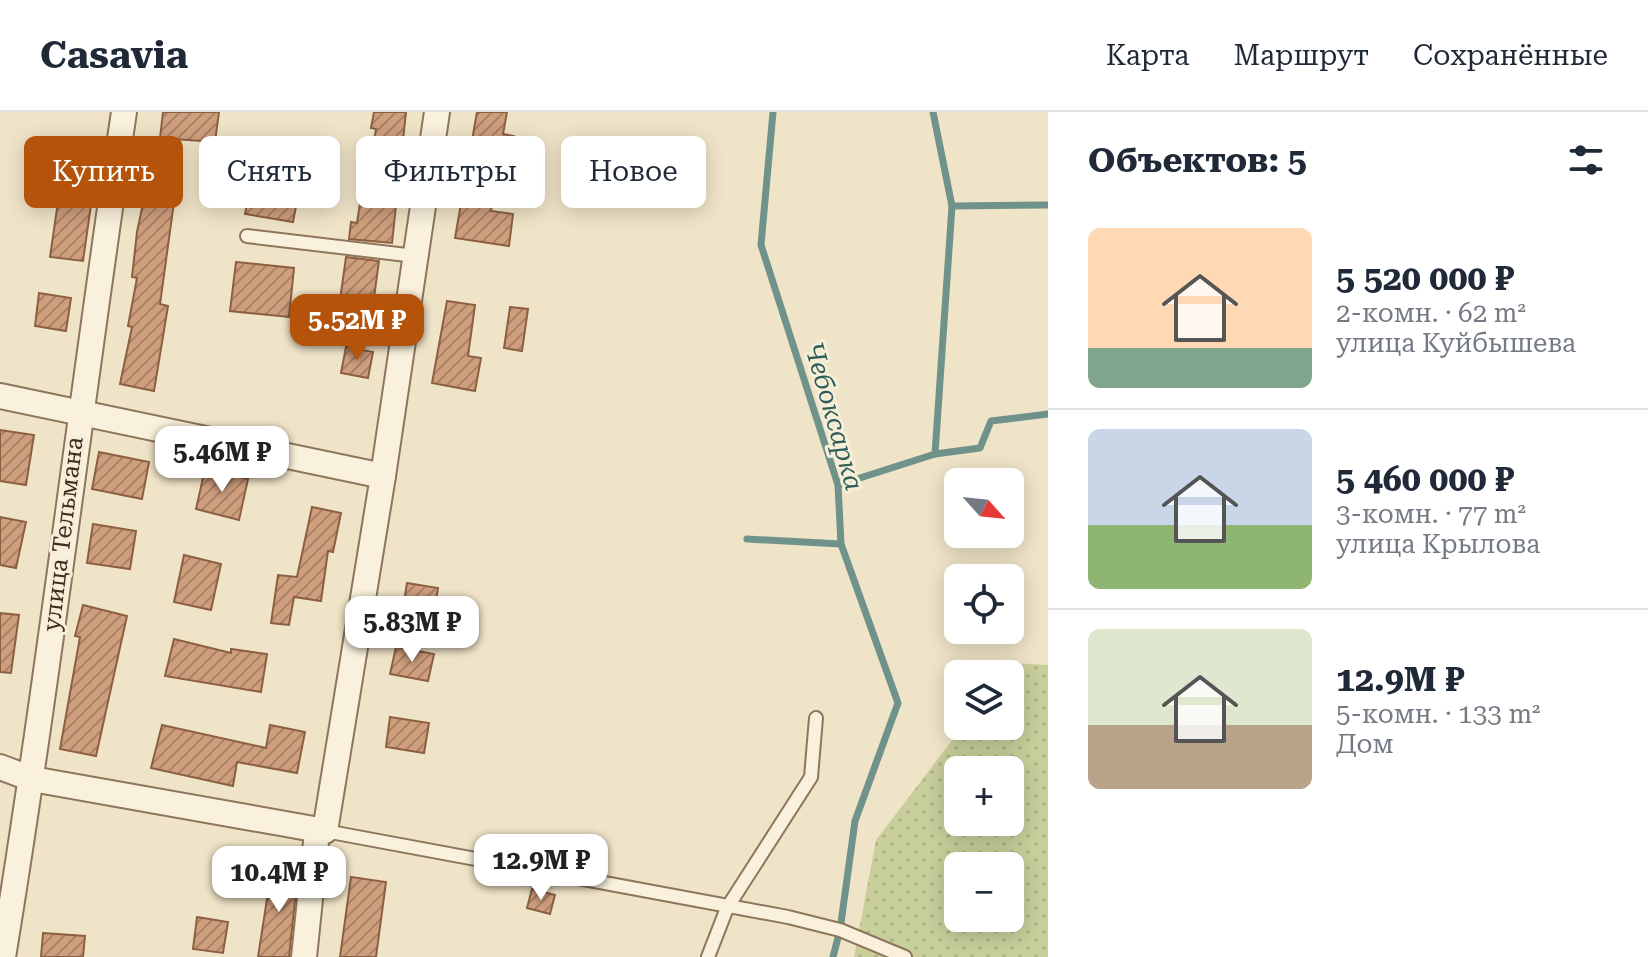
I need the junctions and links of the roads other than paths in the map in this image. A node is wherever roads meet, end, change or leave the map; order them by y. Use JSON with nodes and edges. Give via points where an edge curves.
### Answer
{"nodes":[{"id":1,"x":124,"y":112,"type":"edge"},
{"id":2,"x":437,"y":112,"type":"edge"},
{"id":3,"x":247,"y":236,"type":"dead end"},
{"id":4,"x":415,"y":256,"type":"junction"},
{"id":5,"x":0,"y":396,"type":"edge"},
{"id":6,"x":79,"y":412,"type":"junction"},
{"id":7,"x":383,"y":476,"type":"junction"},
{"id":8,"x":816,"y":718,"type":"dead end"},
{"id":9,"x":0,"y":767,"type":"edge"},
{"id":10,"x":32,"y":779,"type":"junction"},
{"id":11,"x":321,"y":832,"type":"junction"},
{"id":12,"x":727,"y":908,"type":"junction"},
{"id":13,"x":3,"y":957,"type":"edge"},
{"id":14,"x":304,"y":957,"type":"edge"},
{"id":15,"x":708,"y":957,"type":"edge"},
{"id":16,"x":905,"y":957,"type":"edge"}],
"edges":[{"from":1,"to":6,"type":"street","name":"улица Тельмана"},
{"from":2,"to":4,"type":"street"},
{"from":3,"to":4,"type":"lane"},
{"from":4,"to":7,"type":"street"},
{"from":5,"to":6,"type":"street"},
{"from":6,"to":7,"type":"street"},
{"from":6,"to":10,"type":"street","name":"улица Тельмана"},
{"from":7,"to":11,"type":"street"},
{"from":8,"to":12,"type":"lane","via":[[811,777]]},
{"from":9,"to":10,"type":"street"},
{"from":10,"to":11,"type":"street"},
{"from":10,"to":13,"type":"street","name":"улица Тельмана"},
{"from":11,"to":12,"type":"lane"},
{"from":11,"to":14,"type":"street"},
{"from":12,"to":15,"type":"lane"},
{"from":12,"to":16,"type":"lane","via":[[840,930]]}]}
